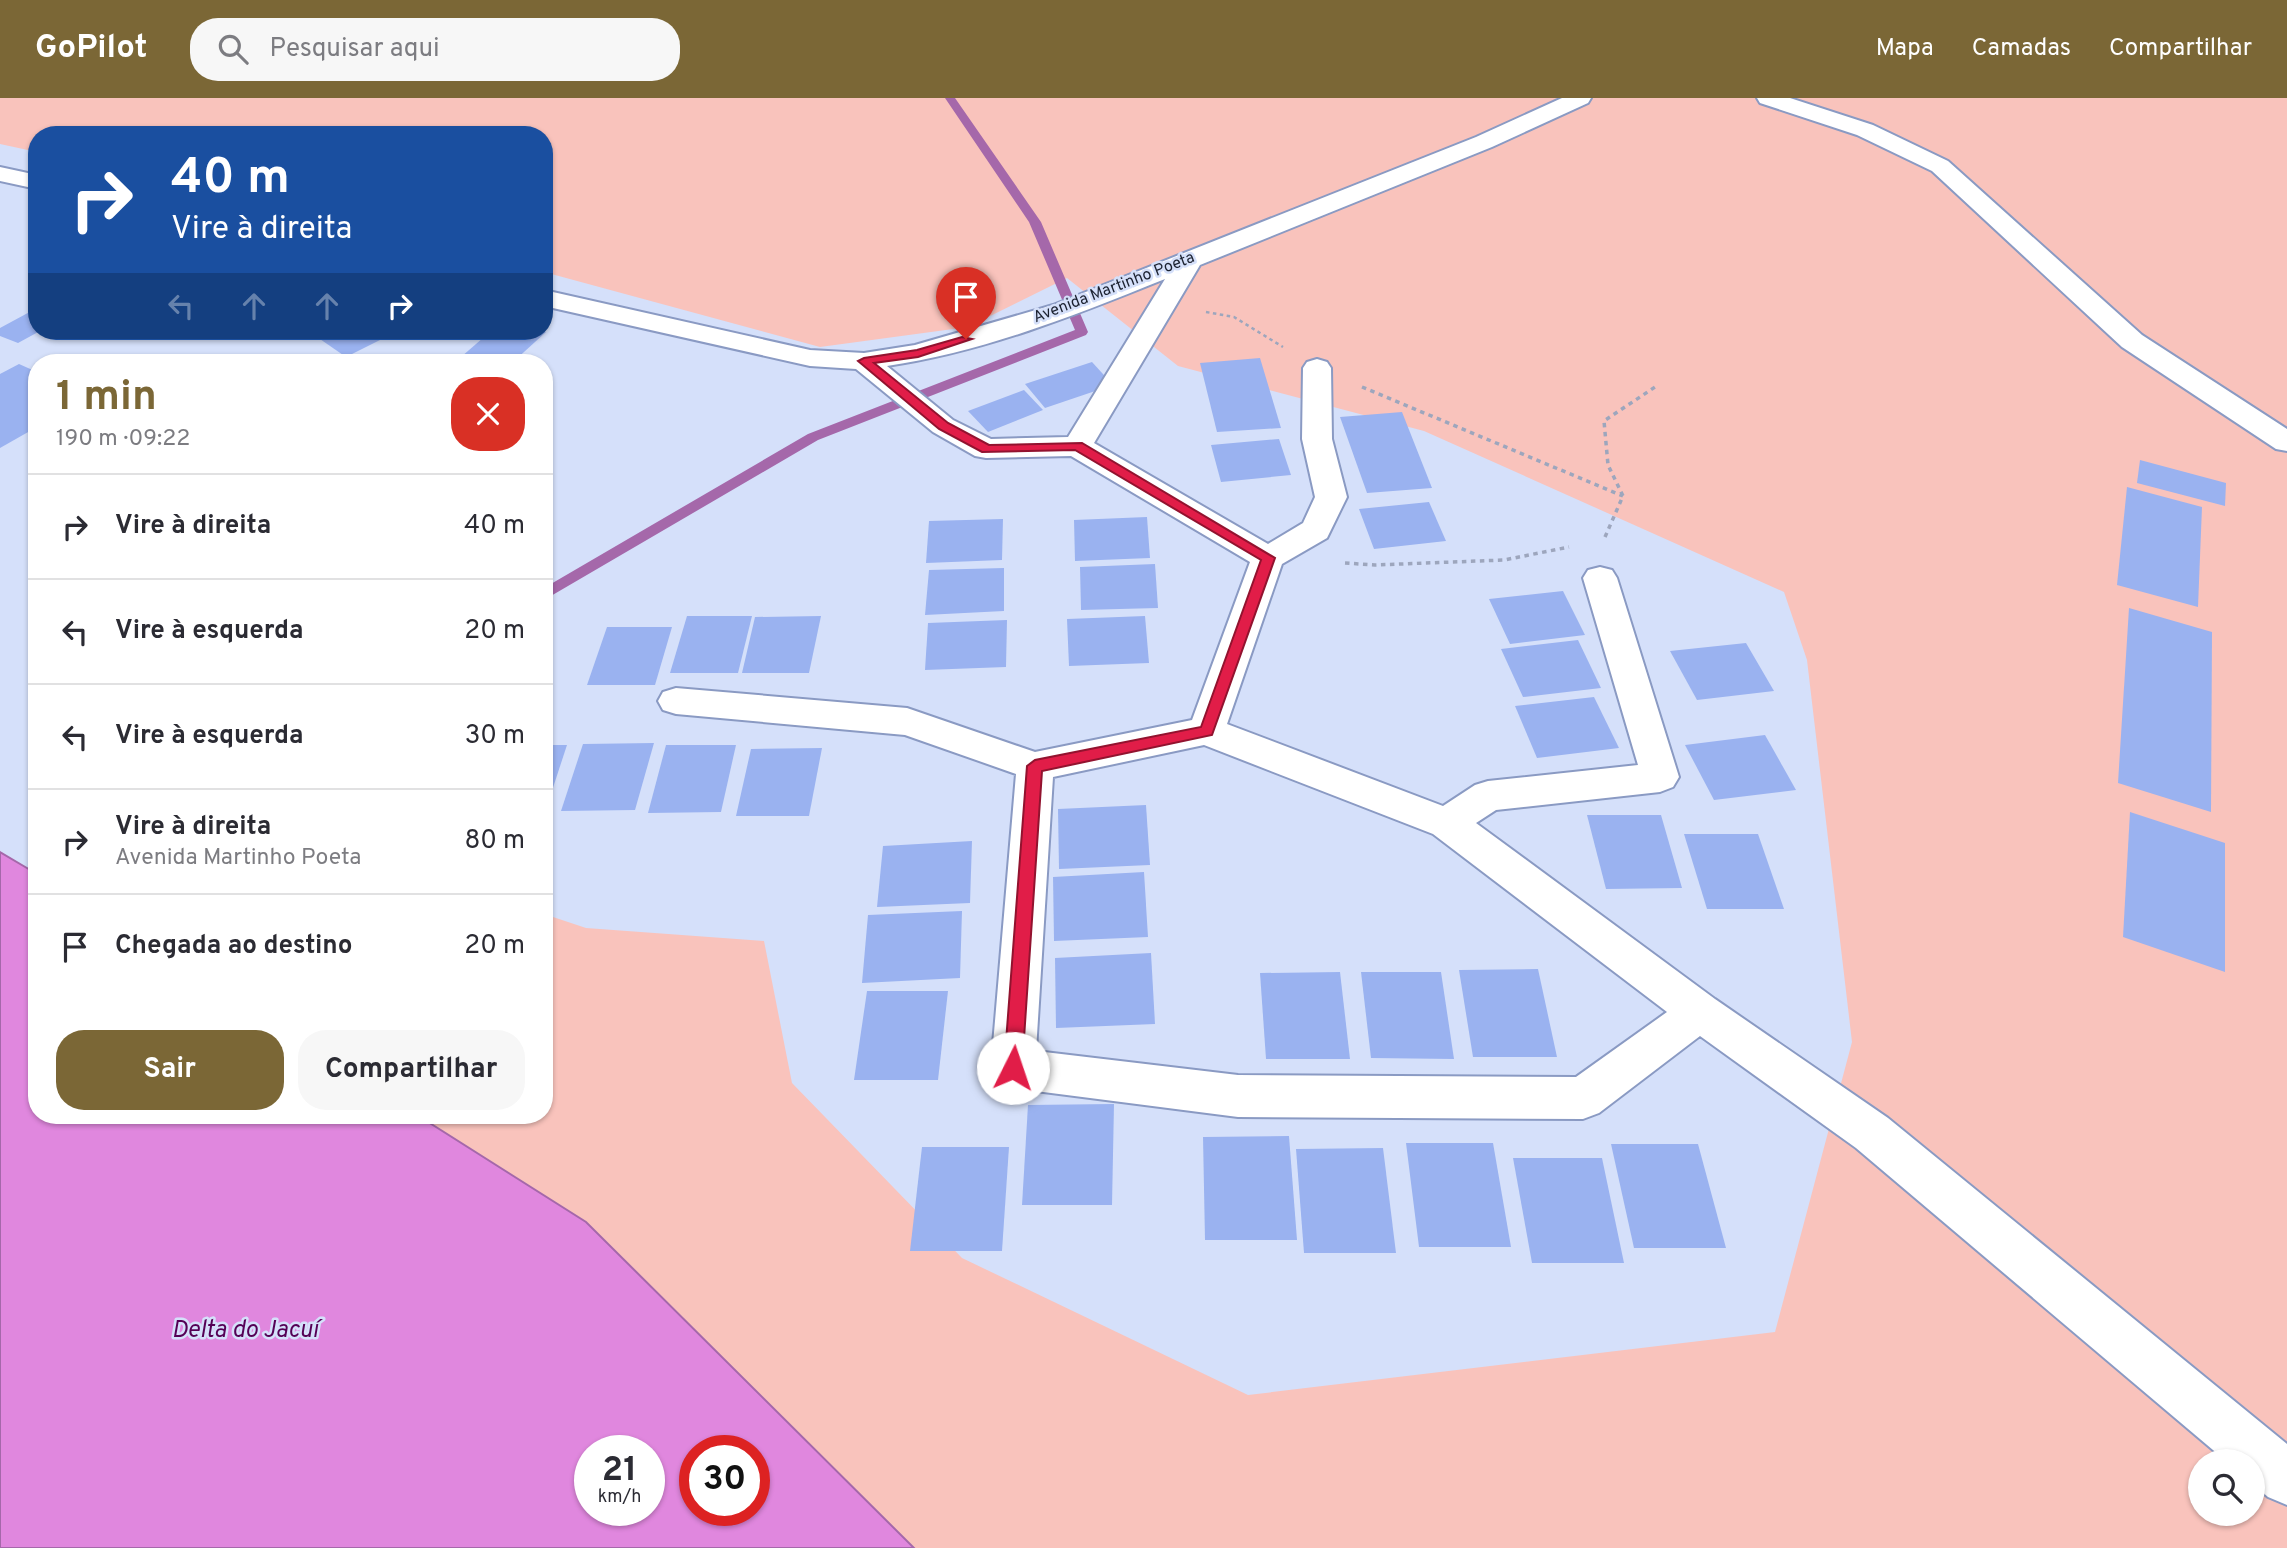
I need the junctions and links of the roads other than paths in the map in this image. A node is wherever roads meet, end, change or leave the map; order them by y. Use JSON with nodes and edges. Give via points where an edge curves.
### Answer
{"nodes":[{"id":1,"x":1580,"y":98,"type":"edge"},
{"id":2,"x":1769,"y":98,"type":"edge"},
{"id":3,"x":0,"y":174,"type":"edge"},
{"id":4,"x":28,"y":180,"type":"edge"},
{"id":5,"x":1190,"y":260,"type":"junction"},
{"id":6,"x":553,"y":300,"type":"edge"},
{"id":7,"x":864,"y":361,"type":"junction"},
{"id":8,"x":1317,"y":368,"type":"road end"},
{"id":9,"x":2287,"y":442,"type":"edge"},
{"id":10,"x":1077,"y":446,"type":"junction"},
{"id":11,"x":1268,"y":558,"type":"junction"},
{"id":12,"x":1600,"y":579,"type":"road end"},
{"id":13,"x":676,"y":701,"type":"dead end"},
{"id":14,"x":1206,"y":731,"type":"junction"},
{"id":15,"x":1035,"y":766,"type":"junction"},
{"id":16,"x":1447,"y":823,"type":"junction"},
{"id":17,"x":1700,"y":1012,"type":"junction"},
{"id":18,"x":2287,"y":1478,"type":"edge"}],
"edges":[{"from":1,"to":5,"type":"street","name":"Avenida Martinho Poeta","via":[[1484,142]]},
{"from":2,"to":9,"type":"street","via":[[1865,130],[1940,166],[2132,341]]},
{"from":3,"to":4,"type":"street"},
{"from":5,"to":7,"type":"street","name":"Avenida Martinho Poeta","via":[[1071,307],[918,353]]},
{"from":5,"to":10,"type":"street"},
{"from":6,"to":7,"type":"street","name":"Avenida Martinho Poeta","via":[[810,359]]},
{"from":7,"to":10,"type":"street","via":[[943,426],[986,449]]},
{"from":8,"to":11,"type":"street","via":[[1317,439],[1331,497],[1316,530]]},
{"from":10,"to":11,"type":"street"},
{"from":11,"to":14,"type":"street"},
{"from":12,"to":16,"type":"street","via":[[1660,778],[1488,796]]},
{"from":13,"to":15,"type":"street","via":[[907,722]]},
{"from":14,"to":15,"type":"street"},
{"from":14,"to":16,"type":"street"},
{"from":15,"to":17,"type":"street","via":[[1013,1068],[1238,1096],[1583,1098]]},
{"from":16,"to":17,"type":"street"},
{"from":17,"to":18,"type":"street","via":[[1872,1133]]}]}
